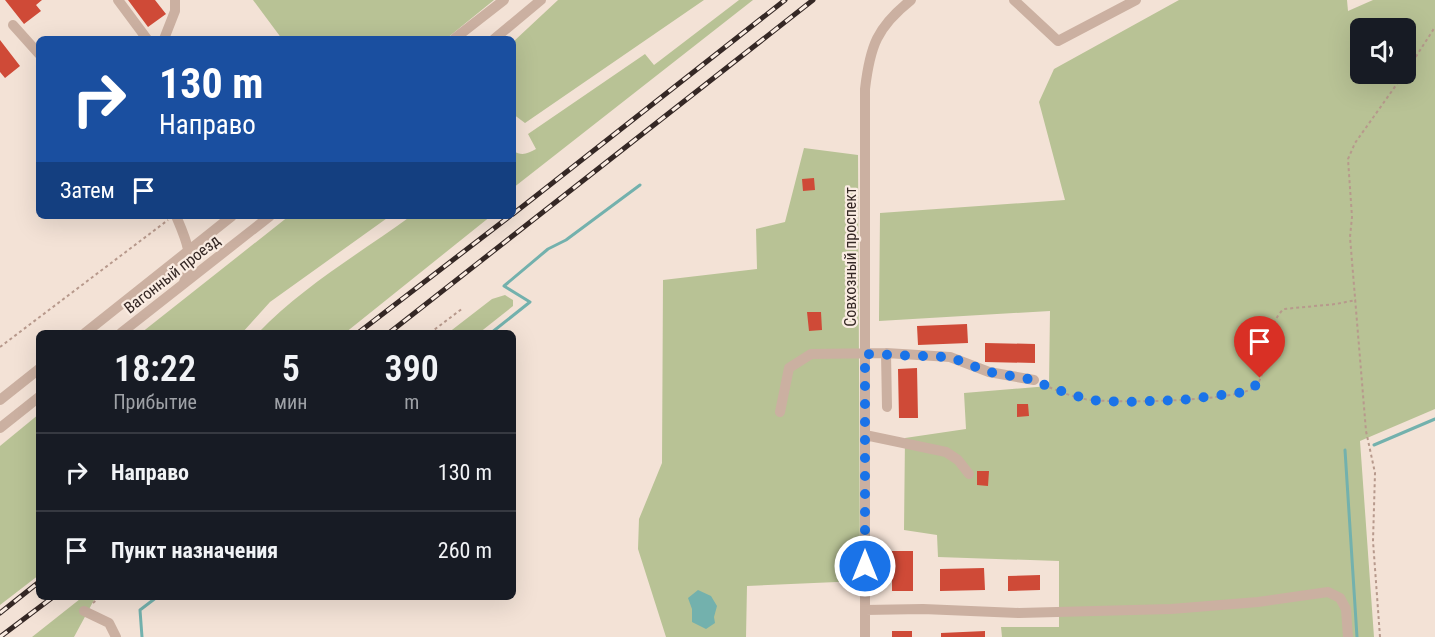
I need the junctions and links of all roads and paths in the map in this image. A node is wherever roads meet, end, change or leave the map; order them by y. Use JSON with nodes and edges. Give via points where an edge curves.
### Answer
{"nodes":[{"id":1,"x":118,"y":0,"type":"edge"},
{"id":2,"x":175,"y":0,"type":"edge"},
{"id":3,"x":504,"y":0,"type":"edge"},
{"id":4,"x":541,"y":0,"type":"edge"},
{"id":5,"x":911,"y":0,"type":"edge"},
{"id":6,"x":1014,"y":0,"type":"edge"},
{"id":7,"x":1136,"y":0,"type":"edge"},
{"id":8,"x":13,"y":25,"type":"dead end"},
{"id":9,"x":1435,"y":27,"type":"edge"},
{"id":10,"x":145,"y":36,"type":"edge"},
{"id":11,"x":165,"y":36,"type":"edge"},
{"id":12,"x":458,"y":36,"type":"edge"},
{"id":13,"x":498,"y":36,"type":"edge"},
{"id":14,"x":36,"y":51,"type":"edge"},
{"id":15,"x":1416,"y":56,"type":"edge"},
{"id":16,"x":1397,"y":84,"type":"edge"},
{"id":17,"x":170,"y":219,"type":"edge"},
{"id":18,"x":175,"y":219,"type":"edge"},
{"id":19,"x":228,"y":219,"type":"edge"},
{"id":20,"x":266,"y":219,"type":"edge"},
{"id":21,"x":189,"y":250,"type":"junction"},
{"id":22,"x":182,"y":285,"type":"junction"},
{"id":23,"x":1356,"y":300,"type":"junction"},
{"id":24,"x":463,"y":308,"type":"dead end"},
{"id":25,"x":89,"y":330,"type":"edge"},
{"id":26,"x":125,"y":330,"type":"edge"},
{"id":27,"x":434,"y":330,"type":"edge"},
{"id":28,"x":0,"y":347,"type":"edge"},
{"id":29,"x":886,"y":353,"type":"junction"},
{"id":30,"x":865,"y":354,"type":"junction"},
{"id":31,"x":36,"y":371,"type":"edge"},
{"id":32,"x":1034,"y":380,"type":"joint"},
{"id":33,"x":36,"y":399,"type":"edge"},
{"id":34,"x":0,"y":400,"type":"edge"},
{"id":35,"x":887,"y":407,"type":"dead end"},
{"id":36,"x":780,"y":412,"type":"dead end"},
{"id":37,"x":0,"y":428,"type":"edge"},
{"id":38,"x":865,"y":435,"type":"junction"},
{"id":39,"x":969,"y":474,"type":"dead end"},
{"id":40,"x":865,"y":610,"type":"junction"},
{"id":41,"x":84,"y":611,"type":"dead end"},
{"id":42,"x":116,"y":637,"type":"edge"},
{"id":43,"x":865,"y":637,"type":"edge"},
{"id":44,"x":1348,"y":637,"type":"edge"},
{"id":45,"x":1380,"y":637,"type":"edge"}],
"edges":[{"from":1,"to":10,"type":"street"},
{"from":2,"to":11,"type":"street"},
{"from":3,"to":12,"type":"street"},
{"from":4,"to":13,"type":"street"},
{"from":5,"to":30,"type":"street","name":"Совхозный проспект","via":[[885,24],[874,41],[868,64]]},
{"from":6,"to":7,"type":"street","via":[[1058,41]]},
{"from":8,"to":14,"type":"street"},
{"from":9,"to":15,"type":"path"},
{"from":16,"to":23,"type":"path","via":[[1354,143],[1348,159]]},
{"from":17,"to":28,"type":"path"},
{"from":18,"to":21,"type":"street"},
{"from":19,"to":21,"type":"street","name":"Вагонный проезд"},
{"from":20,"to":22,"type":"street","name":"Вагонный проезд"},
{"from":21,"to":22,"type":"street","via":[[188,275]]},
{"from":21,"to":25,"type":"street","name":"Вагонный проезд"},
{"from":22,"to":26,"type":"street","name":"Вагонный проезд"},
{"from":23,"to":32,"type":"path","via":[[1280,312],[1260,378],[1246,392],[1181,400],[1089,400]]},
{"from":23,"to":45,"type":"path","via":[[1365,431],[1375,474],[1373,541]]},
{"from":24,"to":27,"type":"path"},
{"from":29,"to":30,"type":"street"},
{"from":29,"to":32,"type":"street","via":[[950,357],[989,372]]},
{"from":29,"to":35,"type":"street"},
{"from":30,"to":36,"type":"street","via":[[811,354],[789,368]]},
{"from":30,"to":38,"type":"street","name":"Совхозный проспект"},
{"from":31,"to":34,"type":"street"},
{"from":33,"to":37,"type":"street"},
{"from":38,"to":39,"type":"street","via":[[946,452]]},
{"from":38,"to":40,"type":"street","name":"Совхозный проспект"},
{"from":40,"to":43,"type":"street","name":"Совхозный проспект"},
{"from":40,"to":44,"type":"street","via":[[1019,614],[1159,609],[1328,592],[1340,598],[1346,609]]},
{"from":41,"to":42,"type":"street","via":[[109,623]]}]}
